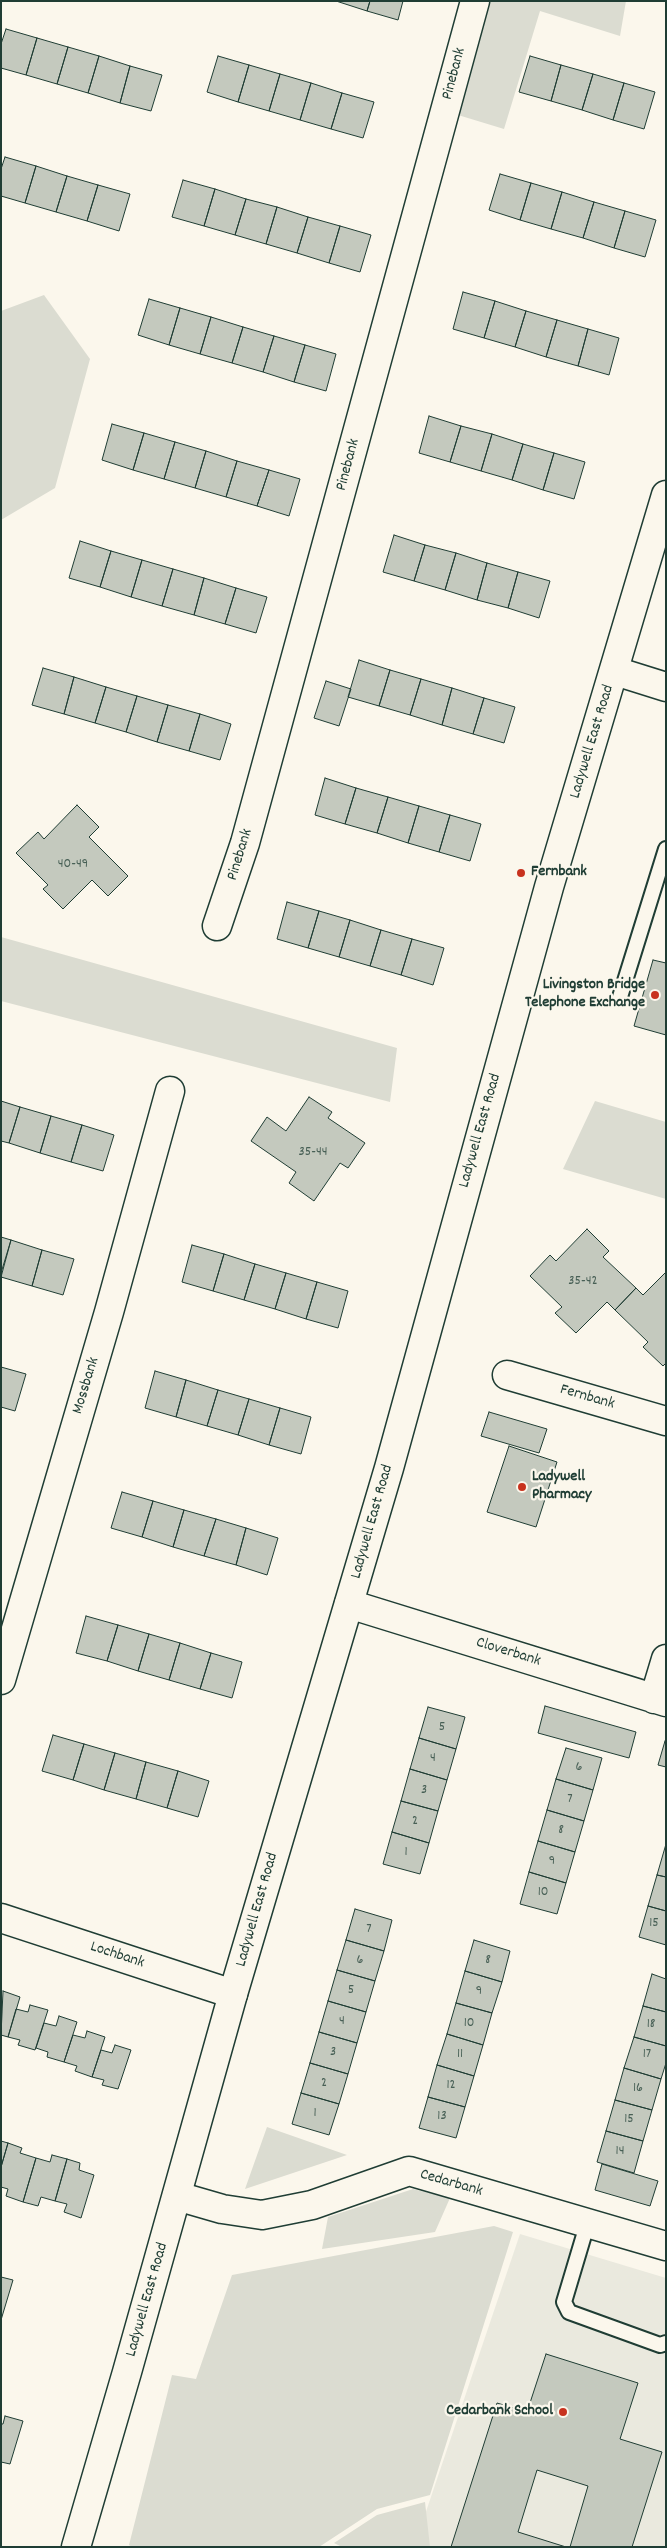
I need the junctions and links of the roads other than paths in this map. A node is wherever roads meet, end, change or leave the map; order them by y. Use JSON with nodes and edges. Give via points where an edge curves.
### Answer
{"nodes":[{"id":1,"x":475,"y":1,"type":"edge"},
{"id":2,"x":666,"y":495,"type":"edge"},
{"id":3,"x":615,"y":671,"type":"junction"},
{"id":4,"x":666,"y":687,"type":"edge"},
{"id":5,"x":666,"y":849,"type":"edge"},
{"id":6,"x":218,"y":926,"type":"dead end"},
{"id":7,"x":620,"y":997,"type":"dead end"},
{"id":8,"x":170,"y":1092,"type":"dead end"},
{"id":9,"x":508,"y":1376,"type":"dead end"},
{"id":10,"x":666,"y":1421,"type":"edge"},
{"id":11,"x":350,"y":1604,"type":"junction"},
{"id":12,"x":666,"y":1659,"type":"edge"},
{"id":13,"x":1,"y":1680,"type":"edge"},
{"id":14,"x":660,"y":1700,"type":"edge"},
{"id":15,"x":1,"y":1918,"type":"edge"},
{"id":16,"x":233,"y":1994,"type":"junction"},
{"id":17,"x":177,"y":2196,"type":"junction"},
{"id":18,"x":587,"y":2225,"type":"junction"},
{"id":19,"x":666,"y":2246,"type":"edge"},
{"id":20,"x":666,"y":2343,"type":"edge"},
{"id":21,"x":76,"y":2547,"type":"edge"}],
"edges":[{"from":1,"to":6,"type":"street","name":"Pinebank","via":[[245,843]]},
{"from":2,"to":3,"type":"street","name":"Ladywell East Road"},
{"from":3,"to":4,"type":"street"},
{"from":3,"to":11,"type":"street","name":"Ladywell East Road","via":[[544,906]]},
{"from":5,"to":7,"type":"lane"},
{"from":8,"to":13,"type":"street","name":"Mossbank"},
{"from":9,"to":10,"type":"street","name":"Fernbank"},
{"from":11,"to":14,"type":"street","name":"Cloverbank"},
{"from":11,"to":16,"type":"street","name":"Ladywell East Road"},
{"from":12,"to":14,"type":"street"},
{"from":15,"to":16,"type":"street","name":"Lochbank"},
{"from":16,"to":17,"type":"street","name":"Ladywell East Road"},
{"from":17,"to":18,"type":"street","name":"Cedarbank","via":[[222,2209],[262,2215],[312,2205],[409,2171]]},
{"from":17,"to":21,"type":"street","name":"Ladywell East Road"},
{"from":18,"to":19,"type":"street","name":"Cedarbank"},
{"from":18,"to":20,"type":"lane","via":[[564,2302],[569,2312],[660,2345]]}]}
